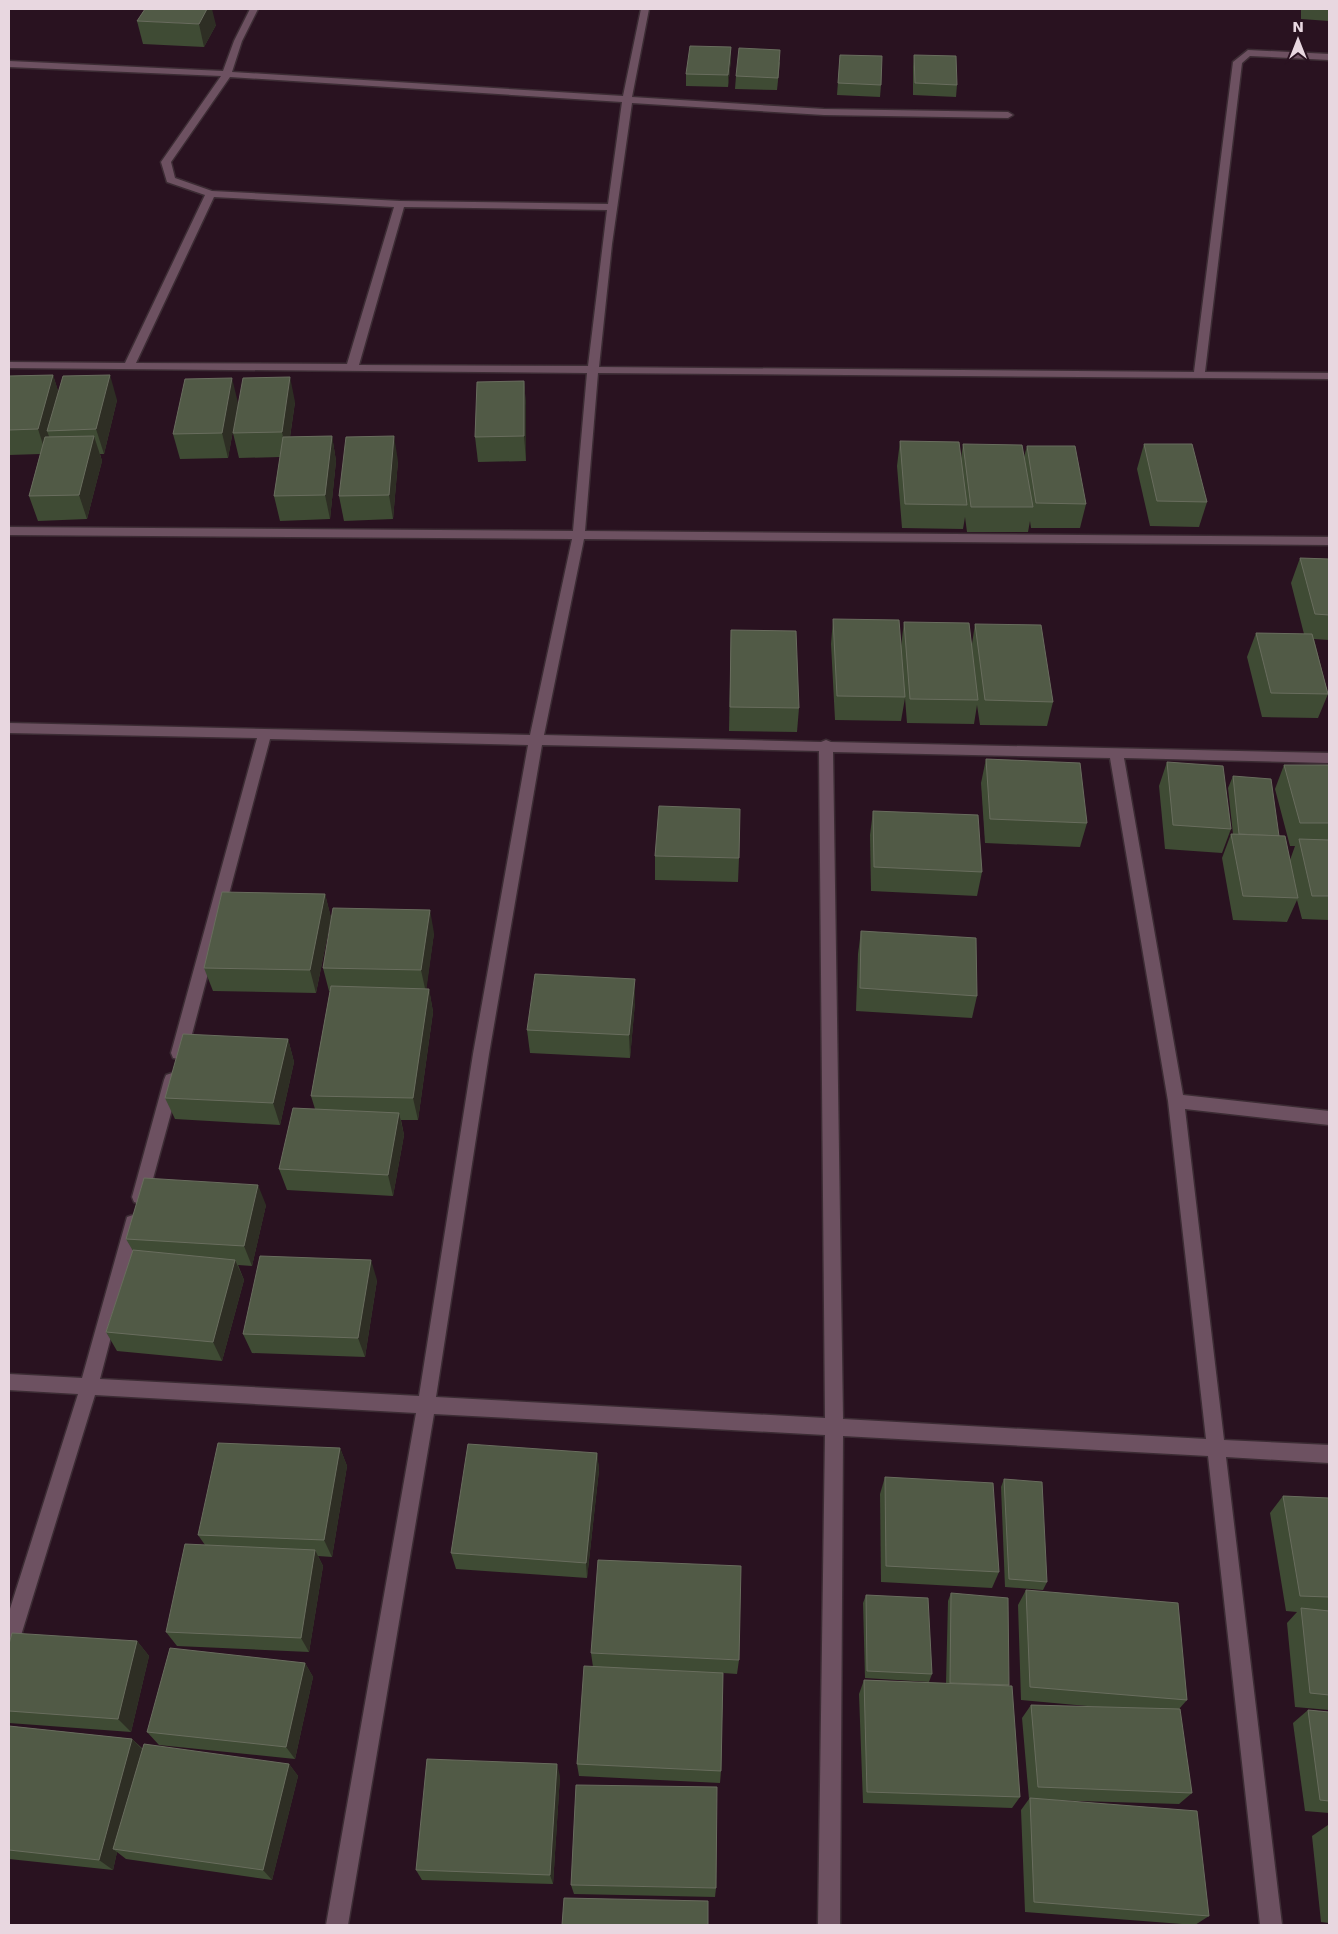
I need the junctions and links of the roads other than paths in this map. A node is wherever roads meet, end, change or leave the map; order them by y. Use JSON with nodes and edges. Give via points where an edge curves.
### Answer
{"nodes":[{"id":1,"x":254,"y":9,"type":"edge"},
{"id":2,"x":645,"y":9,"type":"edge"},
{"id":3,"x":1329,"y":58,"type":"edge"},
{"id":4,"x":9,"y":64,"type":"edge"},
{"id":5,"x":227,"y":74,"type":"junction"},
{"id":6,"x":627,"y":99,"type":"junction"},
{"id":7,"x":1008,"y":115,"type":"dead end"},
{"id":8,"x":211,"y":194,"type":"junction"},
{"id":9,"x":400,"y":204,"type":"junction"},
{"id":10,"x":613,"y":207,"type":"junction"},
{"id":11,"x":9,"y":365,"type":"edge"},
{"id":12,"x":129,"y":366,"type":"junction"},
{"id":13,"x":352,"y":368,"type":"junction"},
{"id":14,"x":593,"y":370,"type":"junction"},
{"id":15,"x":1199,"y":375,"type":"junction"},
{"id":16,"x":1329,"y":376,"type":"edge"},
{"id":17,"x":9,"y":531,"type":"edge"},
{"id":18,"x":579,"y":536,"type":"junction"},
{"id":19,"x":1329,"y":541,"type":"edge"},
{"id":20,"x":9,"y":728,"type":"edge"},
{"id":21,"x":265,"y":733,"type":"junction"},
{"id":22,"x":536,"y":739,"type":"junction"},
{"id":23,"x":826,"y":745,"type":"junction"},
{"id":24,"x":1116,"y":752,"type":"junction"},
{"id":25,"x":1329,"y":758,"type":"edge"},
{"id":26,"x":1176,"y":1101,"type":"junction"},
{"id":27,"x":1329,"y":1118,"type":"edge"},
{"id":28,"x":9,"y":1382,"type":"edge"},
{"id":29,"x":89,"y":1386,"type":"junction"},
{"id":30,"x":426,"y":1406,"type":"junction"},
{"id":31,"x":834,"y":1426,"type":"junction"},
{"id":32,"x":1215,"y":1448,"type":"junction"},
{"id":33,"x":1329,"y":1454,"type":"edge"},
{"id":34,"x":9,"y":1642,"type":"edge"},
{"id":35,"x":337,"y":1925,"type":"edge"},
{"id":36,"x":829,"y":1925,"type":"edge"},
{"id":37,"x":1271,"y":1925,"type":"edge"}],
"edges":[{"from":1,"to":5,"type":"street","via":[[238,41]]},
{"from":2,"to":6,"type":"street"},
{"from":3,"to":15,"type":"street","via":[[1248,52],[1238,62]]},
{"from":4,"to":5,"type":"street"},
{"from":5,"to":6,"type":"street"},
{"from":5,"to":8,"type":"street","via":[[166,162],[170,180]]},
{"from":6,"to":7,"type":"street","via":[[824,112]]},
{"from":6,"to":10,"type":"street"},
{"from":8,"to":9,"type":"street"},
{"from":8,"to":12,"type":"street"},
{"from":9,"to":10,"type":"street"},
{"from":9,"to":13,"type":"street"},
{"from":10,"to":14,"type":"street"},
{"from":11,"to":12,"type":"street"},
{"from":12,"to":13,"type":"street"},
{"from":13,"to":14,"type":"street"},
{"from":14,"to":15,"type":"street"},
{"from":14,"to":18,"type":"street"},
{"from":15,"to":16,"type":"street"},
{"from":17,"to":18,"type":"street"},
{"from":18,"to":19,"type":"street"},
{"from":18,"to":22,"type":"street"},
{"from":20,"to":21,"type":"street"},
{"from":21,"to":22,"type":"street"},
{"from":21,"to":29,"type":"street"},
{"from":22,"to":23,"type":"street"},
{"from":22,"to":30,"type":"street","via":[[481,1054]]},
{"from":23,"to":24,"type":"street"},
{"from":23,"to":31,"type":"street"},
{"from":24,"to":25,"type":"street"},
{"from":24,"to":26,"type":"street"},
{"from":26,"to":27,"type":"street"},
{"from":26,"to":32,"type":"street"},
{"from":28,"to":29,"type":"street"},
{"from":29,"to":30,"type":"street"},
{"from":29,"to":34,"type":"street"},
{"from":30,"to":31,"type":"street"},
{"from":30,"to":35,"type":"street"},
{"from":31,"to":32,"type":"street"},
{"from":31,"to":36,"type":"street"},
{"from":32,"to":33,"type":"street"},
{"from":32,"to":37,"type":"street"}]}
